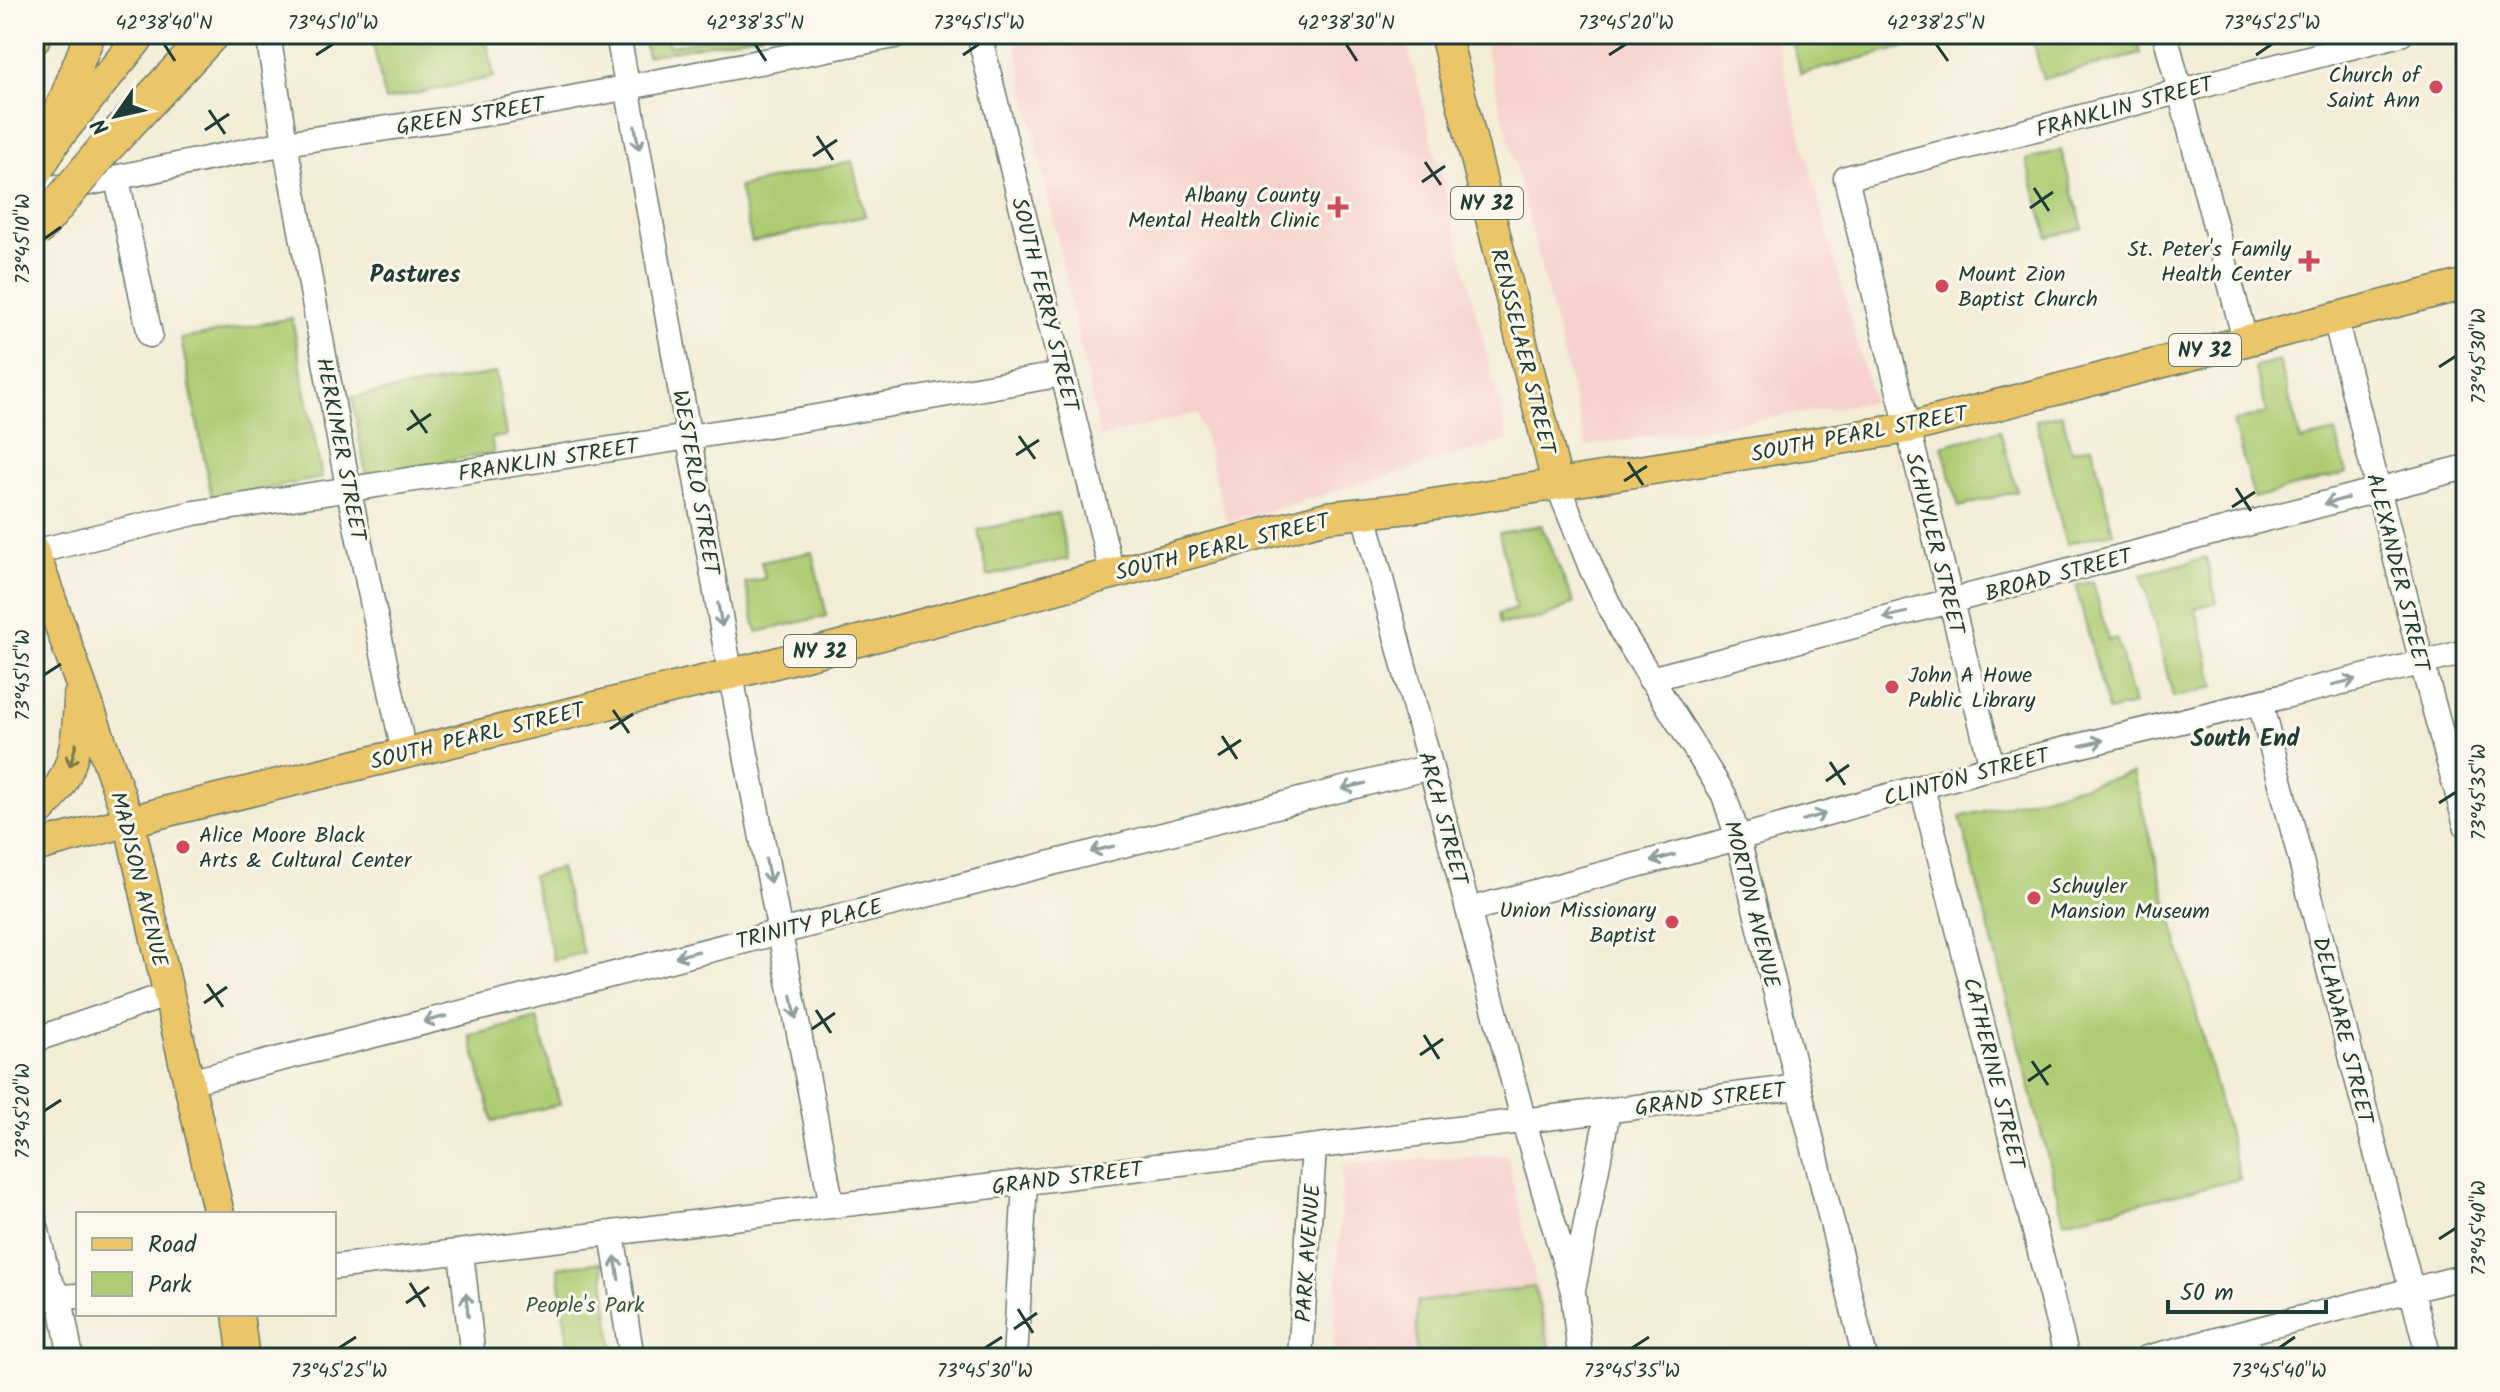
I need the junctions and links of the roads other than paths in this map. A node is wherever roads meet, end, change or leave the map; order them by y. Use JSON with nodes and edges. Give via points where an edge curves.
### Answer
{"nodes":[{"id":1,"x":36,"y":34,"type":"edge"},
{"id":2,"x":90,"y":34,"type":"edge"},
{"id":3,"x":142,"y":34,"type":"edge"},
{"id":4,"x":212,"y":34,"type":"edge"},
{"id":5,"x":268,"y":34,"type":"edge"},
{"id":6,"x":618,"y":34,"type":"edge"},
{"id":7,"x":905,"y":34,"type":"edge"},
{"id":8,"x":979,"y":34,"type":"edge"},
{"id":9,"x":1445,"y":34,"type":"edge"},
{"id":10,"x":2165,"y":34,"type":"edge"},
{"id":11,"x":2401,"y":34,"type":"edge"},
{"id":12,"x":34,"y":40,"type":"edge"},
{"id":13,"x":2346,"y":41,"type":"edge"},
{"id":14,"x":793,"y":45,"type":"edge"},
{"id":15,"x":628,"y":88,"type":"junction"},
{"id":16,"x":2180,"y":92,"type":"junction"},
{"id":17,"x":285,"y":143,"type":"junction"},
{"id":18,"x":34,"y":168,"type":"edge"},
{"id":19,"x":34,"y":177,"type":"edge"},
{"id":20,"x":1846,"y":178,"type":"joint"},
{"id":21,"x":117,"y":179,"type":"junction"},
{"id":22,"x":34,"y":189,"type":"edge"},
{"id":23,"x":34,"y":233,"type":"edge"},
{"id":24,"x":2466,"y":284,"type":"edge"},
{"id":25,"x":2335,"y":318,"type":"junction"},
{"id":26,"x":150,"y":335,"type":"dead end"},
{"id":27,"x":2245,"y":340,"type":"junction"},
{"id":28,"x":1063,"y":374,"type":"junction"},
{"id":29,"x":1908,"y":428,"type":"junction"},
{"id":30,"x":688,"y":437,"type":"junction"},
{"id":31,"x":2466,"y":467,"type":"edge"},
{"id":32,"x":1557,"y":483,"type":"junction"},
{"id":33,"x":348,"y":487,"type":"junction"},
{"id":34,"x":2378,"y":490,"type":"junction"},
{"id":35,"x":1364,"y":514,"type":"junction"},
{"id":36,"x":34,"y":550,"type":"edge"},
{"id":37,"x":1112,"y":573,"type":"junction"},
{"id":38,"x":1951,"y":602,"type":"junction"},
{"id":39,"x":2466,"y":652,"type":"edge"},
{"id":40,"x":2422,"y":663,"type":"junction"},
{"id":41,"x":731,"y":673,"type":"junction"},
{"id":42,"x":1650,"y":679,"type":"junction"},
{"id":43,"x":80,"y":682,"type":"junction"},
{"id":44,"x":2260,"y":702,"type":"junction"},
{"id":45,"x":404,"y":753,"type":"junction"},
{"id":46,"x":1430,"y":767,"type":"junction"},
{"id":47,"x":1992,"y":767,"type":"junction"},
{"id":48,"x":1922,"y":787,"type":"junction"},
{"id":49,"x":34,"y":816,"type":"edge"},
{"id":50,"x":129,"y":821,"type":"junction"},
{"id":51,"x":2466,"y":825,"type":"edge"},
{"id":52,"x":1738,"y":838,"type":"junction"},
{"id":53,"x":34,"y":847,"type":"edge"},
{"id":54,"x":1468,"y":910,"type":"junction"},
{"id":55,"x":780,"y":930,"type":"junction"},
{"id":56,"x":169,"y":994,"type":"junction"},
{"id":57,"x":34,"y":1040,"type":"edge"},
{"id":58,"x":189,"y":1082,"type":"junction"},
{"id":59,"x":1799,"y":1087,"type":"junction"},
{"id":60,"x":1608,"y":1111,"type":"junction"},
{"id":61,"x":1524,"y":1122,"type":"junction"},
{"id":62,"x":1314,"y":1148,"type":"junction"},
{"id":63,"x":1025,"y":1183,"type":"junction"},
{"id":64,"x":832,"y":1206,"type":"junction"},
{"id":65,"x":219,"y":1212,"type":"edge"},
{"id":66,"x":34,"y":1218,"type":"edge"},
{"id":67,"x":612,"y":1234,"type":"junction"},
{"id":68,"x":461,"y":1252,"type":"junction"},
{"id":69,"x":336,"y":1267,"type":"edge"},
{"id":70,"x":2466,"y":1276,"type":"edge"},
{"id":71,"x":1573,"y":1291,"type":"junction"},
{"id":72,"x":2411,"y":1291,"type":"junction"},
{"id":73,"x":69,"y":1297,"type":"edge"},
{"id":74,"x":34,"y":1298,"type":"edge"},
{"id":75,"x":34,"y":1306,"type":"edge"},
{"id":76,"x":238,"y":1316,"type":"edge"},
{"id":77,"x":2245,"y":1333,"type":"junction"},
{"id":78,"x":71,"y":1358,"type":"edge"},
{"id":79,"x":244,"y":1358,"type":"edge"},
{"id":80,"x":473,"y":1358,"type":"edge"},
{"id":81,"x":632,"y":1358,"type":"edge"},
{"id":82,"x":1015,"y":1358,"type":"edge"},
{"id":83,"x":1300,"y":1358,"type":"edge"},
{"id":84,"x":1580,"y":1358,"type":"edge"},
{"id":85,"x":1865,"y":1358,"type":"edge"},
{"id":86,"x":2067,"y":1358,"type":"edge"},
{"id":87,"x":2146,"y":1358,"type":"edge"},
{"id":88,"x":2252,"y":1358,"type":"edge"},
{"id":89,"x":2429,"y":1358,"type":"edge"}],
"edges":[{"from":1,"to":12,"type":"main road"},
{"from":2,"to":18,"type":"main road"},
{"from":3,"to":19,"type":"main road","via":[[57,138]]},
{"from":4,"to":23,"type":"highway","bridge":true},
{"from":5,"to":17,"type":"street","name":"HERKIMER STREET"},
{"from":6,"to":15,"type":"street","name":"WESTERLO STREET"},
{"from":7,"to":14,"type":"street","name":"GREEN STREET"},
{"from":8,"to":28,"type":"street","name":"SOUTH FERRY STREET"},
{"from":9,"to":32,"type":"main road","name":"RENSSELAER STREET","number":"NY 32"},
{"from":10,"to":16,"type":"street"},
{"from":11,"to":13,"type":"street","name":"FRANKLIN STREET"},
{"from":13,"to":16,"type":"street","name":"FRANKLIN STREET"},
{"from":14,"to":15,"type":"street","name":"GREEN STREET"},
{"from":15,"to":17,"type":"street","name":"GREEN STREET"},
{"from":15,"to":30,"type":"street","name":"WESTERLO STREET","one_way":true},
{"from":16,"to":20,"type":"street","name":"FRANKLIN STREET"},
{"from":16,"to":27,"type":"street"},
{"from":17,"to":21,"type":"street","name":"GREEN STREET"},
{"from":17,"to":33,"type":"street","name":"HERKIMER STREET"},
{"from":20,"to":29,"type":"street","name":"SCHUYLER STREET"},
{"from":21,"to":22,"type":"street","name":"GREEN STREET"},
{"from":21,"to":26,"type":"street"},
{"from":24,"to":25,"type":"main road","name":"SOUTH PEARL STREET","number":"NY 32"},
{"from":25,"to":27,"type":"main road","name":"SOUTH PEARL STREET","number":"NY 32"},
{"from":25,"to":34,"type":"street","name":"ALEXANDER STREET"},
{"from":27,"to":29,"type":"main road","name":"SOUTH PEARL STREET","number":"NY 32"},
{"from":28,"to":30,"type":"street","name":"FRANKLIN STREET"},
{"from":28,"to":37,"type":"street","name":"SOUTH FERRY STREET"},
{"from":29,"to":32,"type":"main road","name":"SOUTH PEARL STREET","number":"NY 32"},
{"from":29,"to":38,"type":"street","name":"SCHUYLER STREET"},
{"from":30,"to":33,"type":"street","name":"FRANKLIN STREET"},
{"from":30,"to":41,"type":"street","name":"WESTERLO STREET","one_way":true},
{"from":31,"to":34,"type":"street","name":"BROAD STREET"},
{"from":32,"to":35,"type":"main road","name":"SOUTH PEARL STREET","number":"NY 32"},
{"from":32,"to":42,"type":"street","name":"MORTON AVENUE","via":[[1598,583]]},
{"from":33,"to":36,"type":"street","name":"FRANKLIN STREET","via":[[202,512]]},
{"from":33,"to":45,"type":"street","name":"HERKIMER STREET"},
{"from":34,"to":38,"type":"street","name":"BROAD STREET","one_way":true},
{"from":34,"to":40,"type":"street","name":"ALEXANDER STREET"},
{"from":35,"to":37,"type":"main road","name":"SOUTH PEARL STREET","number":"NY 32","via":[[1327,517]]},
{"from":35,"to":46,"type":"street","name":"ARCH STREET"},
{"from":36,"to":43,"type":"main road","name":"MADISON AVENUE"},
{"from":37,"to":41,"type":"main road","name":"SOUTH PEARL STREET","number":"NY 32"},
{"from":38,"to":42,"type":"street","name":"BROAD STREET","one_way":true},
{"from":38,"to":47,"type":"street","name":"SCHUYLER STREET"},
{"from":39,"to":40,"type":"street","name":"CLINTON STREET"},
{"from":44,"to":40,"type":"street","name":"CLINTON STREET","one_way":true},
{"from":40,"to":51,"type":"street","name":"ALEXANDER STREET"},
{"from":41,"to":45,"type":"main road","name":"SOUTH PEARL STREET","number":"NY 32"},
{"from":41,"to":55,"type":"street","name":"WESTERLO STREET","one_way":true},
{"from":42,"to":52,"type":"street","name":"MORTON AVENUE","via":[[1724,795]]},
{"from":43,"to":49,"type":"main road","one_way":true,"via":[[78,736],[66,778]]},
{"from":43,"to":50,"type":"main road","name":"MADISON AVENUE"},
{"from":47,"to":44,"type":"street","name":"CLINTON STREET","one_way":true},
{"from":44,"to":72,"type":"street","name":"DELAWARE STREET"},
{"from":45,"to":50,"type":"main road","name":"SOUTH PEARL STREET","number":"NY 32"},
{"from":46,"to":54,"type":"street","name":"ARCH STREET"},
{"from":46,"to":55,"type":"street","name":"TRINITY PLACE","one_way":true},
{"from":47,"to":48,"type":"street","name":"CLINTON STREET"},
{"from":52,"to":48,"type":"street","name":"CLINTON STREET","one_way":true},
{"from":48,"to":86,"type":"street","name":"CATHERINE STREET"},
{"from":50,"to":53,"type":"main road","name":"SOUTH PEARL STREET"},
{"from":50,"to":56,"type":"main road","name":"MADISON AVENUE"},
{"from":52,"to":54,"type":"street","name":"CLINTON STREET","one_way":true},
{"from":52,"to":59,"type":"street","name":"MORTON AVENUE"},
{"from":54,"to":61,"type":"street","name":"ARCH STREET"},
{"from":55,"to":58,"type":"street","name":"TRINITY PLACE","one_way":true},
{"from":55,"to":64,"type":"street","name":"WESTERLO STREET","one_way":true},
{"from":56,"to":57,"type":"street"},
{"from":56,"to":58,"type":"main road","name":"MADISON AVENUE"},
{"from":58,"to":65,"type":"main road","name":"MADISON AVENUE"},
{"from":59,"to":60,"type":"street","name":"GRAND STREET"},
{"from":59,"to":85,"type":"street","name":"MORTON AVENUE"},
{"from":60,"to":61,"type":"street","name":"GRAND STREET"},
{"from":60,"to":71,"type":"street"},
{"from":61,"to":62,"type":"street","name":"GRAND STREET"},
{"from":61,"to":71,"type":"street","name":"ARCH STREET"},
{"from":62,"to":63,"type":"street","name":"GRAND STREET"},
{"from":62,"to":83,"type":"street","name":"PARK AVENUE"},
{"from":63,"to":64,"type":"street","name":"GRAND STREET"},
{"from":63,"to":82,"type":"street"},
{"from":64,"to":67,"type":"street","name":"GRAND STREET"},
{"from":66,"to":73,"type":"street","via":[[48,1278]]},
{"from":67,"to":68,"type":"street","name":"GRAND STREET"},
{"from":81,"to":67,"type":"street","one_way":true},
{"from":68,"to":69,"type":"street","name":"GRAND STREET"},
{"from":80,"to":68,"type":"street","one_way":true},
{"from":70,"to":72,"type":"street"},
{"from":71,"to":84,"type":"street"},
{"from":72,"to":77,"type":"street"},
{"from":72,"to":89,"type":"street","name":"DELAWARE STREET"},
{"from":73,"to":74,"type":"street"},
{"from":73,"to":75,"type":"street"},
{"from":73,"to":78,"type":"street"},
{"from":76,"to":79,"type":"main road"},
{"from":77,"to":87,"type":"street"},
{"from":77,"to":88,"type":"street"}]}
